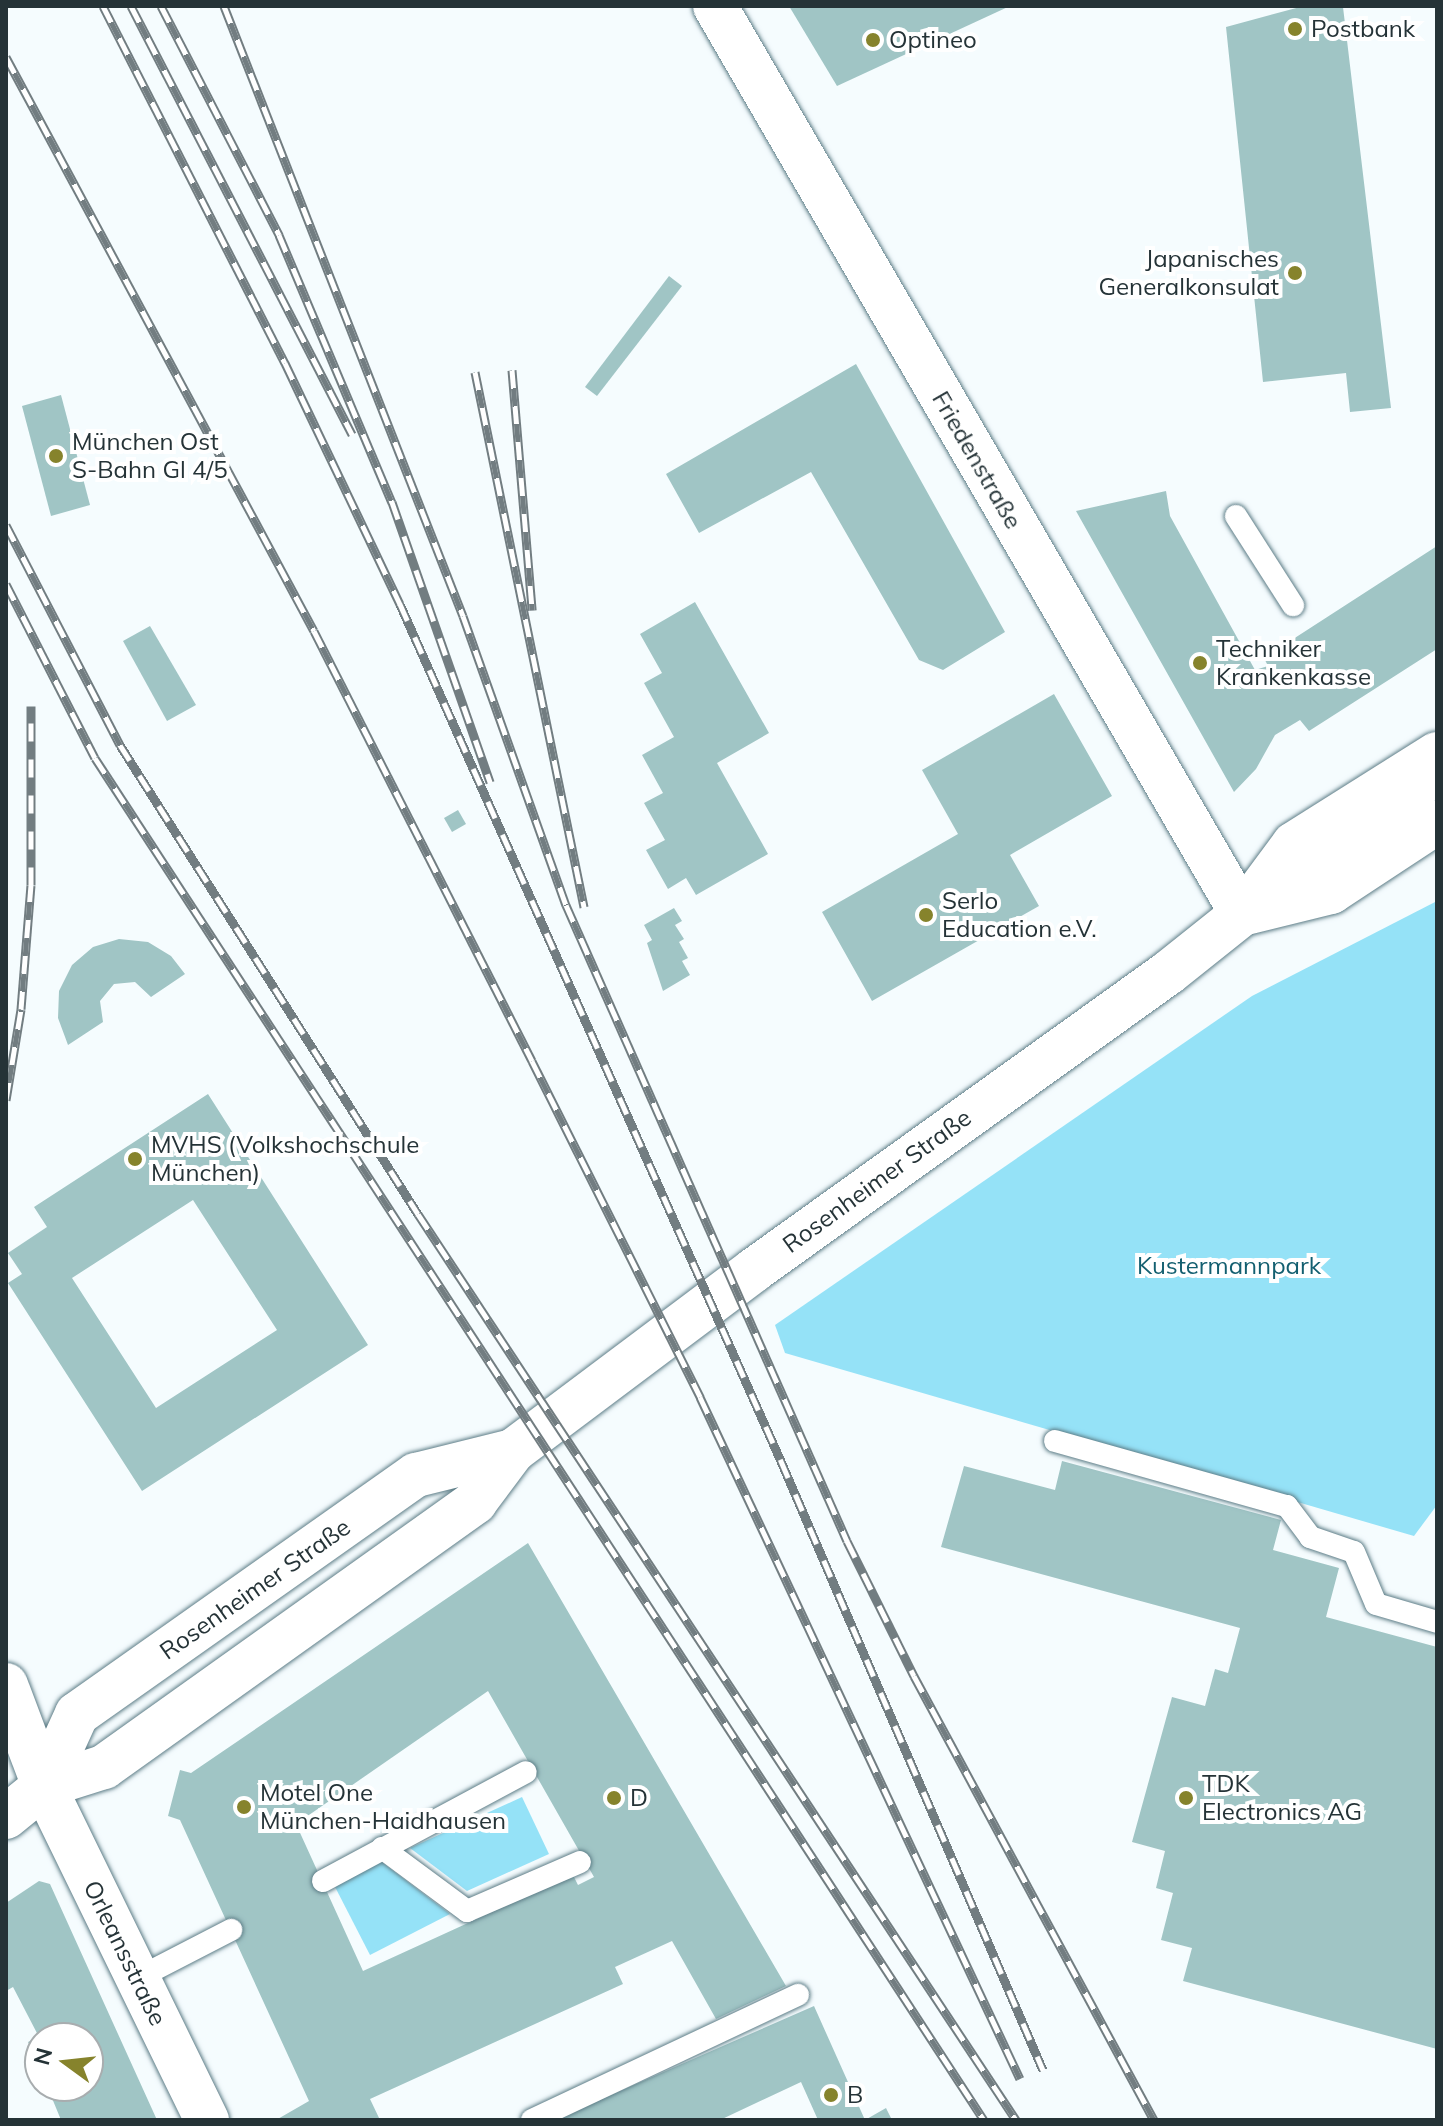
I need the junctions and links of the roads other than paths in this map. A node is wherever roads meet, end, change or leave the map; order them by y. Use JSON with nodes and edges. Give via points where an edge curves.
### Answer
{"nodes":[{"id":1,"x":715,"y":6,"type":"edge"},
{"id":2,"x":1236,"y":516,"type":"dead end"},
{"id":3,"x":1293,"y":605,"type":"dead end"},
{"id":4,"x":1437,"y":754,"type":"edge"},
{"id":5,"x":1437,"y":786,"type":"edge"},
{"id":6,"x":1437,"y":822,"type":"edge"},
{"id":7,"x":1242,"y":914,"type":"junction"},
{"id":8,"x":1055,"y":1441,"type":"dead end"},
{"id":9,"x":513,"y":1451,"type":"junction"},
{"id":10,"x":1437,"y":1622,"type":"edge"},
{"id":11,"x":6,"y":1685,"type":"edge"},
{"id":12,"x":6,"y":1721,"type":"edge"},
{"id":13,"x":6,"y":1763,"type":"edge"},
{"id":14,"x":526,"y":1772,"type":"dead end"},
{"id":15,"x":44,"y":1786,"type":"junction"},
{"id":16,"x":6,"y":1817,"type":"edge"},
{"id":17,"x":382,"y":1848,"type":"junction"},
{"id":18,"x":580,"y":1862,"type":"dead end"},
{"id":19,"x":323,"y":1881,"type":"dead end"},
{"id":20,"x":231,"y":1930,"type":"dead end"},
{"id":21,"x":138,"y":1978,"type":"junction"},
{"id":22,"x":798,"y":1995,"type":"dead end"},
{"id":23,"x":207,"y":2120,"type":"edge"},
{"id":24,"x":532,"y":2120,"type":"edge"}],
"edges":[{"from":1,"to":7,"type":"main road","name":"Friedenstraße"},
{"from":2,"to":3,"type":"lane"},
{"from":4,"to":7,"type":"main road","name":"Rosenheimer Straße","via":[[1294,844]]},
{"from":5,"to":7,"type":"lane","name":"Rosenheimer Straße"},
{"from":6,"to":7,"type":"main road","name":"Rosenheimer Straße","via":[[1331,892]]},
{"from":7,"to":9,"type":"main road","name":"Rosenheimer Straße"},
{"from":8,"to":10,"type":"lane","via":[[1287,1506],[1310,1537],[1354,1552],[1376,1604]]},
{"from":9,"to":15,"type":"main road","name":"Rosenheimer Straße","via":[[475,1502],[290,1635],[104,1767]]},
{"from":9,"to":15,"type":"main road","name":"Rosenheimer Straße","via":[[416,1475],[77,1714]]},
{"from":11,"to":15,"type":"main road","name":"Orleansstraße"},
{"from":12,"to":15,"type":"lane"},
{"from":13,"to":15,"type":"main road"},
{"from":14,"to":17,"type":"lane"},
{"from":15,"to":16,"type":"main road","name":"Rosenheimer Straße"},
{"from":15,"to":21,"type":"main road","name":"Orleansstraße"},
{"from":17,"to":18,"type":"lane","via":[[467,1911]]},
{"from":17,"to":19,"type":"lane"},
{"from":20,"to":21,"type":"lane"},
{"from":21,"to":23,"type":"main road","name":"Orleansstraße"},
{"from":22,"to":24,"type":"lane"}]}
